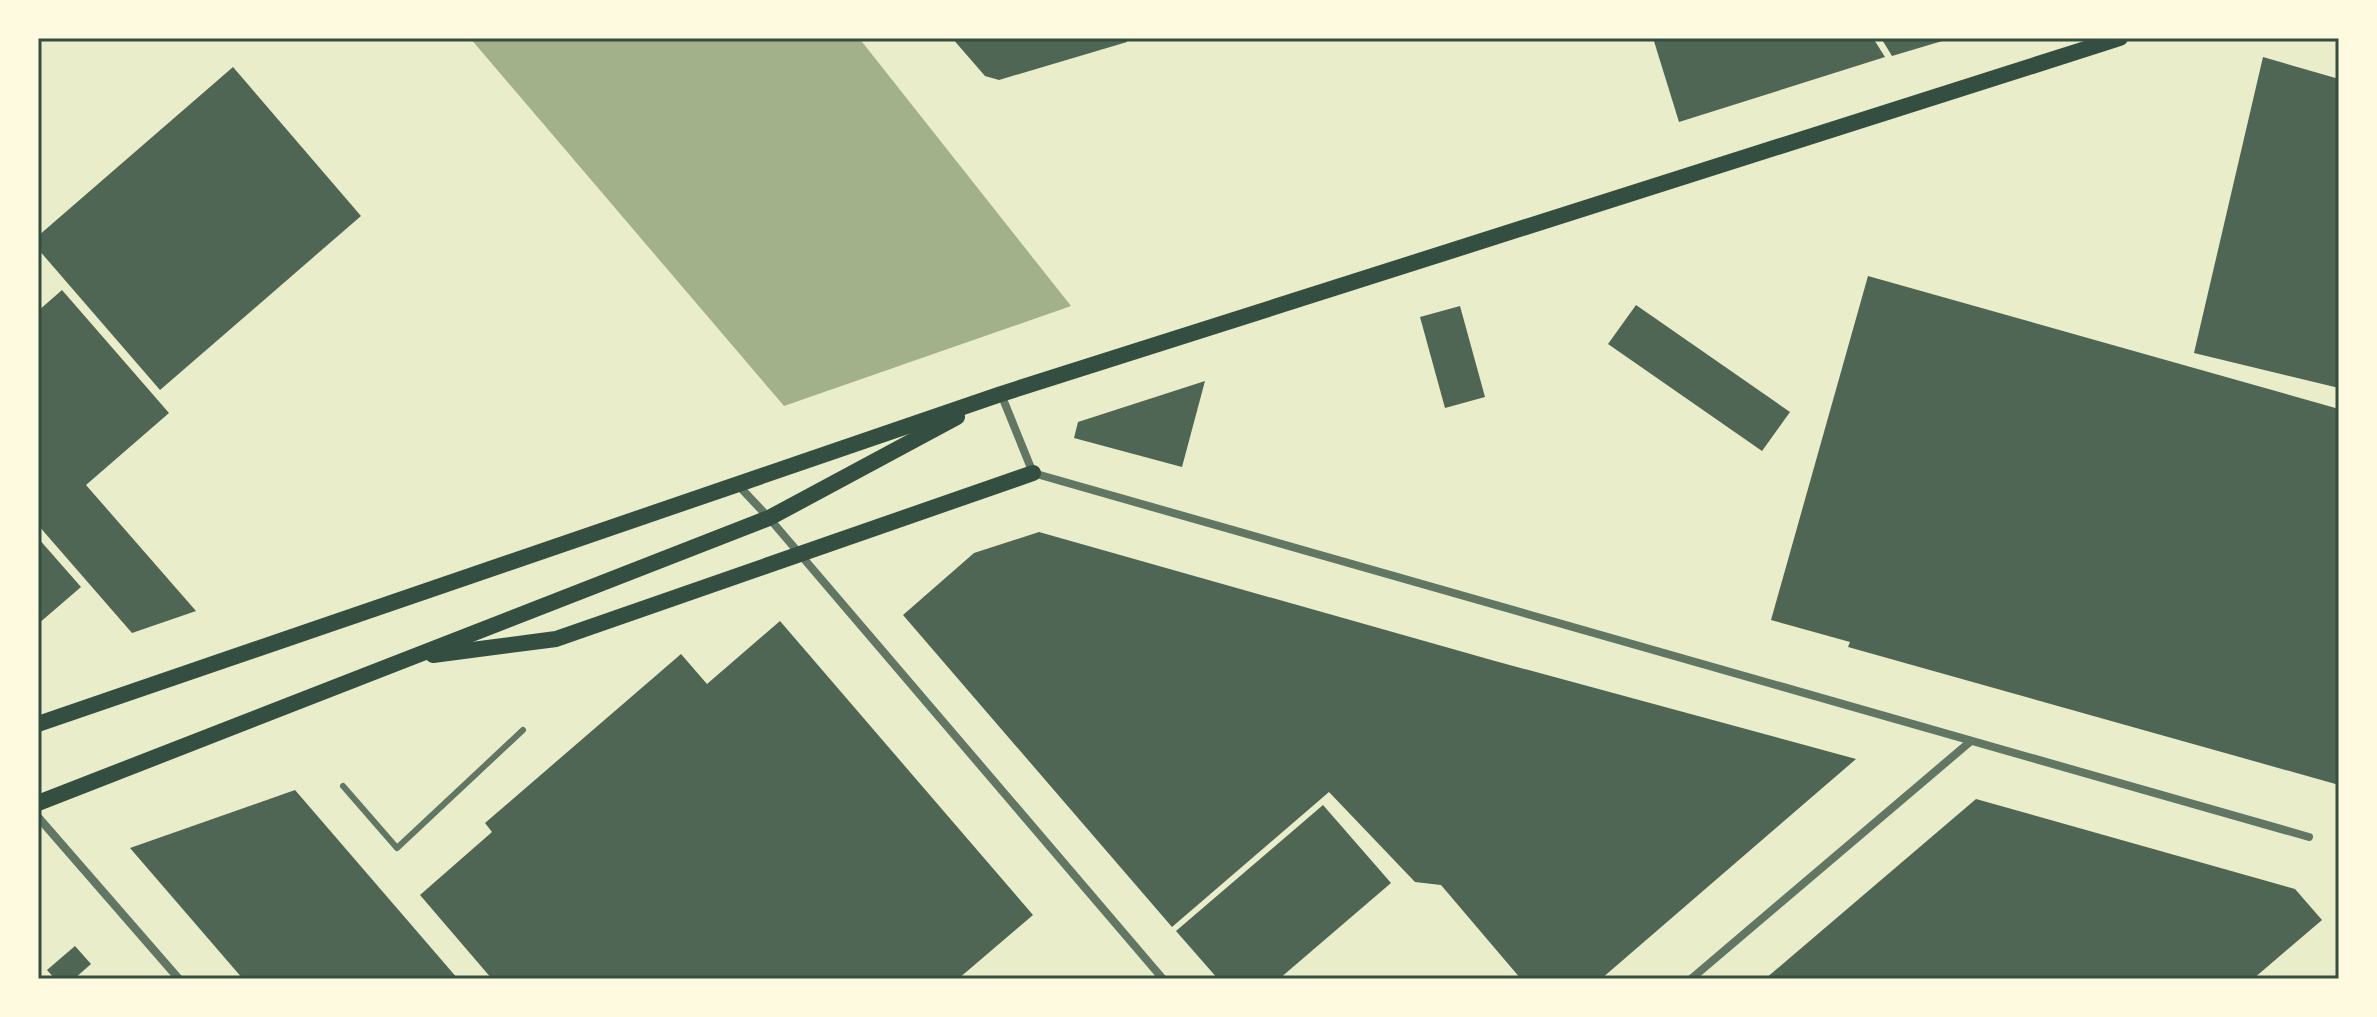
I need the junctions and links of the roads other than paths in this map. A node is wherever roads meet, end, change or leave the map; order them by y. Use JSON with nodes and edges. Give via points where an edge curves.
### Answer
{"nodes":[{"id":1,"x":2120,"y":38,"type":"edge"},
{"id":2,"x":1001,"y":394,"type":"junction"},
{"id":3,"x":1033,"y":473,"type":"junction"},
{"id":4,"x":737,"y":484,"type":"junction"},
{"id":5,"x":769,"y":518,"type":"junction"},
{"id":6,"x":800,"y":554,"type":"junction"},
{"id":7,"x":408,"y":659,"type":"junction"},
{"id":8,"x":38,"y":724,"type":"edge"},
{"id":9,"x":523,"y":730,"type":"dead end"},
{"id":10,"x":1971,"y":741,"type":"junction"},
{"id":11,"x":343,"y":786,"type":"dead end"},
{"id":12,"x":38,"y":803,"type":"edge"},
{"id":13,"x":38,"y":817,"type":"edge"},
{"id":14,"x":2309,"y":837,"type":"dead end"},
{"id":15,"x":179,"y":979,"type":"edge"},
{"id":16,"x":1163,"y":979,"type":"edge"},
{"id":17,"x":1691,"y":979,"type":"edge"}],
"edges":[{"from":1,"to":2,"type":"main road"},
{"from":2,"to":3,"type":"street"},
{"from":2,"to":4,"type":"main road"},
{"from":2,"to":5,"type":"main road"},
{"from":3,"to":6,"type":"main road"},
{"from":3,"to":10,"type":"street"},
{"from":4,"to":5,"type":"street"},
{"from":4,"to":8,"type":"main road"},
{"from":5,"to":6,"type":"street"},
{"from":5,"to":7,"type":"main road"},
{"from":6,"to":7,"type":"main road","via":[[556,639]]},
{"from":6,"to":16,"type":"street"},
{"from":7,"to":12,"type":"main road"},
{"from":9,"to":11,"type":"lane","via":[[397,848]]},
{"from":10,"to":14,"type":"street"},
{"from":10,"to":17,"type":"street"},
{"from":13,"to":15,"type":"street"}]}
